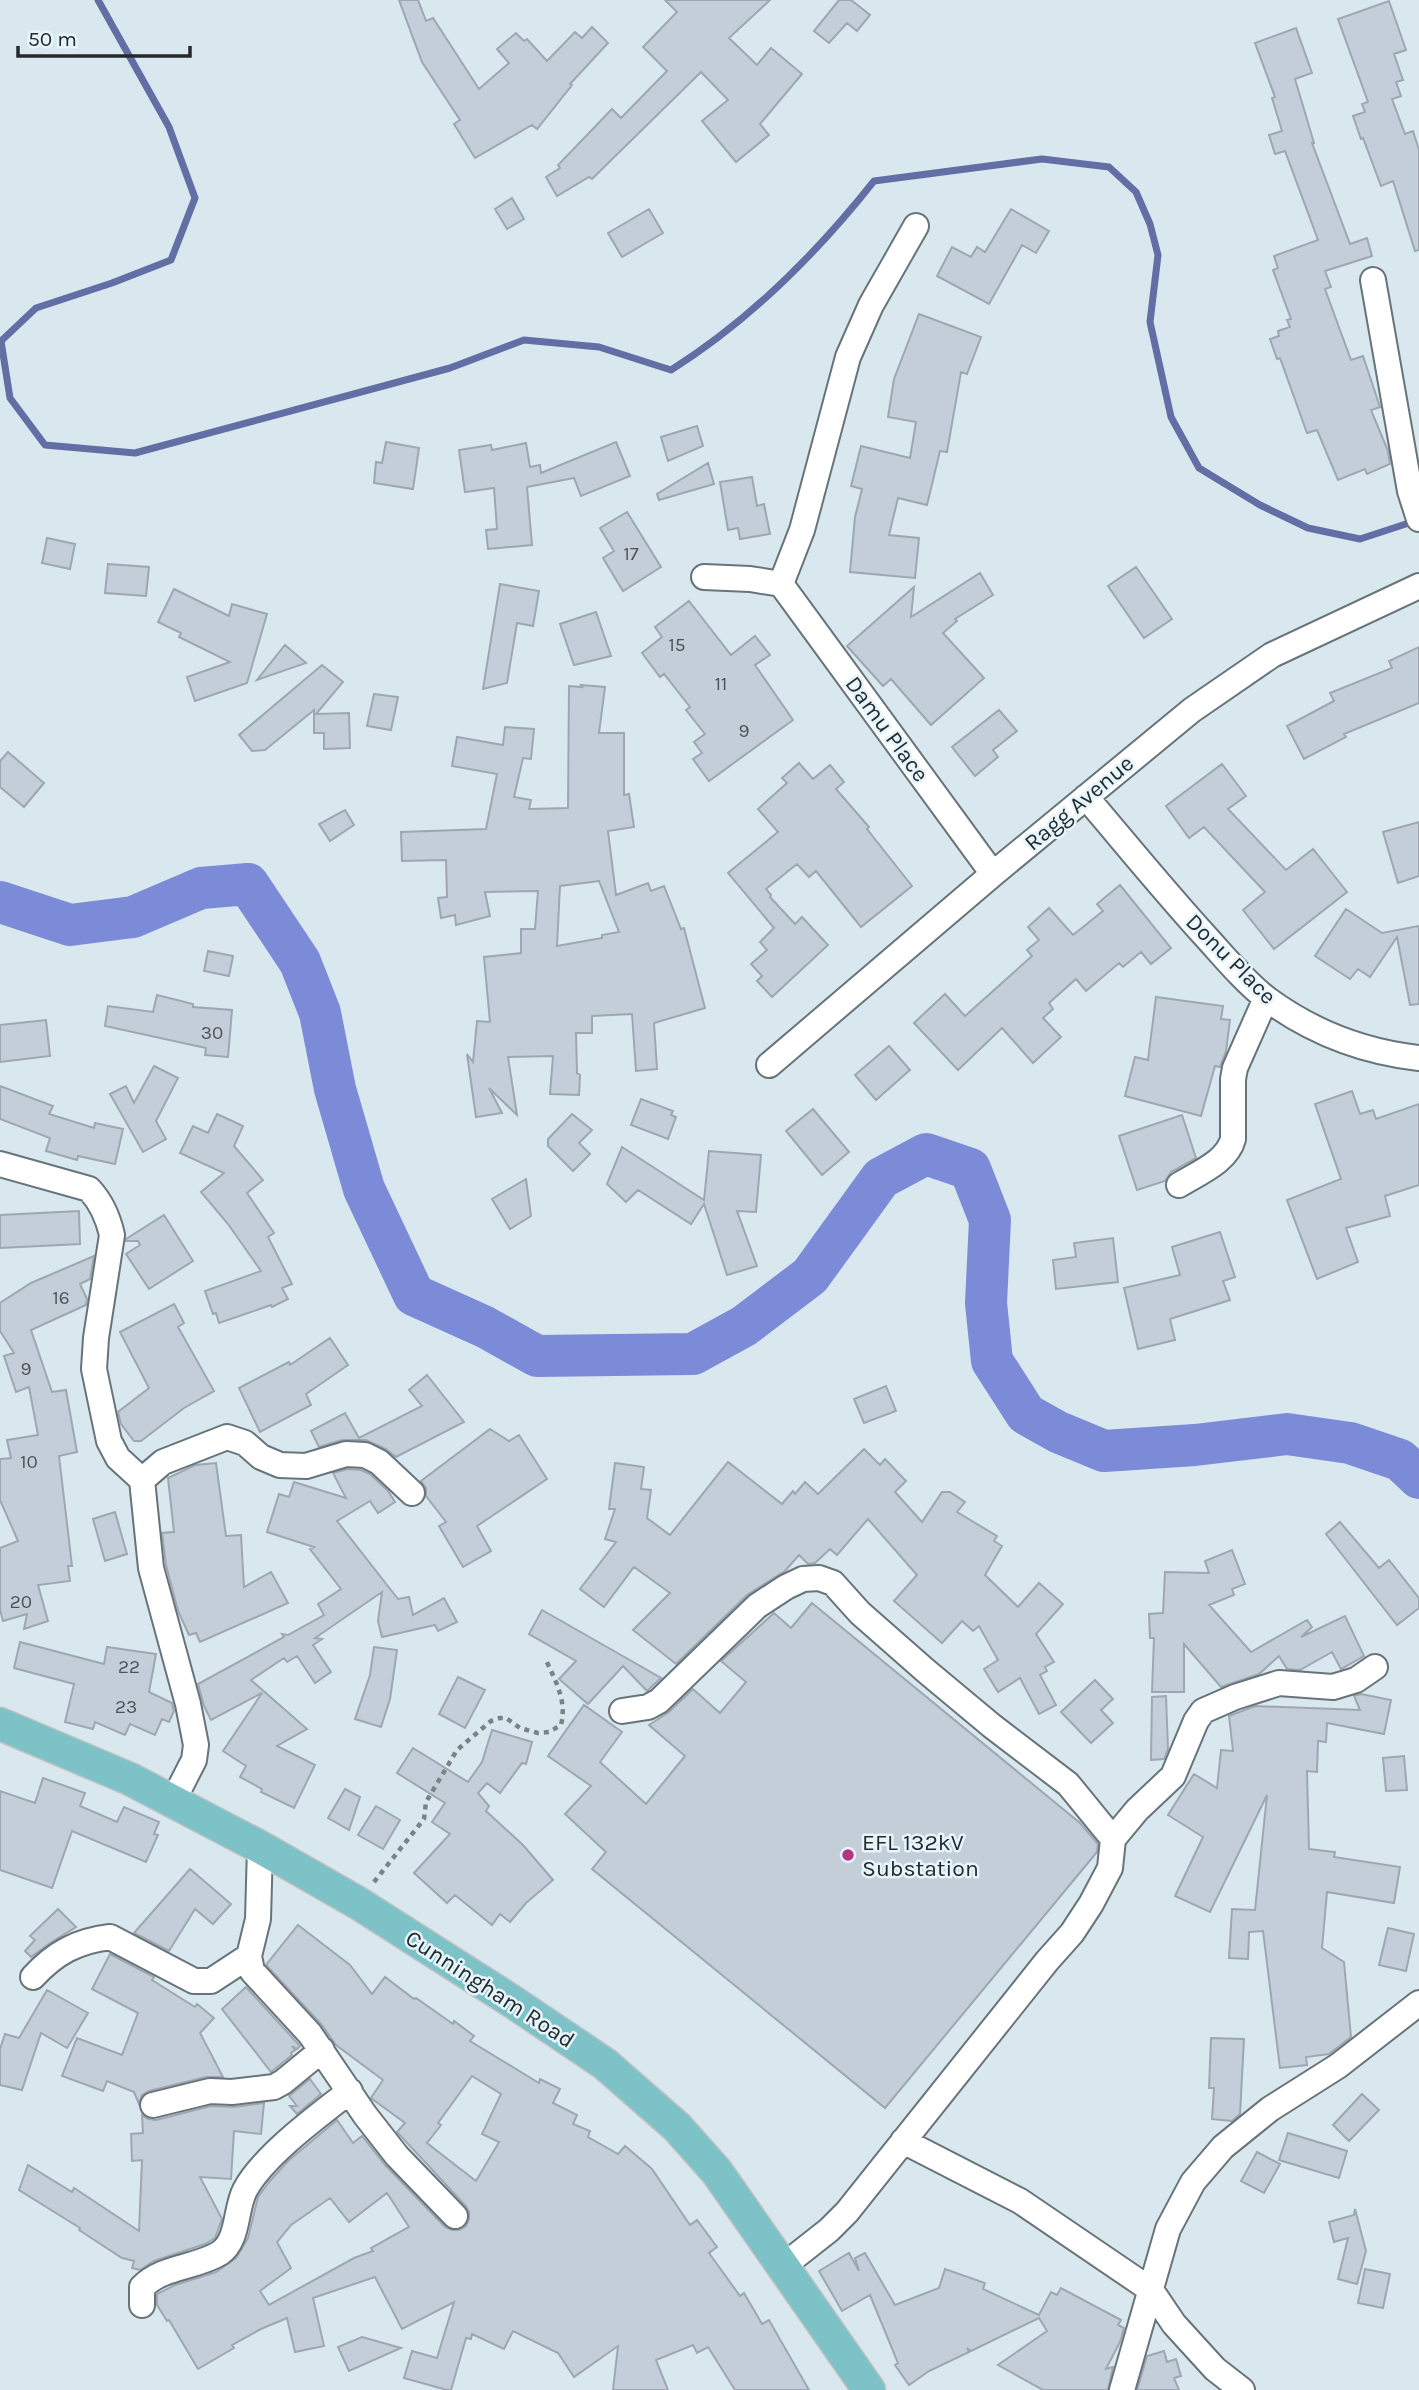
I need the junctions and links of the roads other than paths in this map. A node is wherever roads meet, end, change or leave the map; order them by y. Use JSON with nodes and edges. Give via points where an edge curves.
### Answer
{"nodes":[{"id":1,"x":916,"y":226,"type":"dead end"},
{"id":2,"x":1373,"y":279,"type":"dead end"},
{"id":3,"x":1419,"y":519,"type":"edge"},
{"id":4,"x":704,"y":577,"type":"dead end"},
{"id":5,"x":781,"y":584,"type":"junction"},
{"id":6,"x":1419,"y":586,"type":"edge"},
{"id":7,"x":1086,"y":797,"type":"junction"},
{"id":8,"x":993,"y":874,"type":"junction"},
{"id":9,"x":1266,"y":998,"type":"junction"},
{"id":10,"x":1419,"y":1058,"type":"edge"},
{"id":11,"x":769,"y":1065,"type":"dead end"},
{"id":12,"x":0,"y":1164,"type":"edge"},
{"id":13,"x":1179,"y":1185,"type":"dead end"},
{"id":14,"x":142,"y":1480,"type":"junction"},
{"id":15,"x":412,"y":1493,"type":"dead end"},
{"id":16,"x":1376,"y":1667,"type":"dead end"},
{"id":17,"x":622,"y":1711,"type":"dead end"},
{"id":18,"x":0,"y":1724,"type":"edge"},
{"id":19,"x":173,"y":1801,"type":"junction"},
{"id":20,"x":1113,"y":1839,"type":"junction"},
{"id":21,"x":260,"y":1847,"type":"junction"},
{"id":22,"x":249,"y":1956,"type":"junction"},
{"id":23,"x":33,"y":1977,"type":"dead end"},
{"id":24,"x":1419,"y":2003,"type":"edge"},
{"id":25,"x":322,"y":2050,"type":"junction"},
{"id":26,"x":350,"y":2091,"type":"junction"},
{"id":27,"x":153,"y":2105,"type":"dead end"},
{"id":28,"x":903,"y":2141,"type":"junction"},
{"id":29,"x":455,"y":2216,"type":"dead end"},
{"id":30,"x":782,"y":2267,"type":"junction"},
{"id":31,"x":1151,"y":2290,"type":"junction"},
{"id":32,"x":142,"y":2305,"type":"dead end"},
{"id":33,"x":869,"y":2390,"type":"edge"},
{"id":34,"x":1122,"y":2390,"type":"edge"},
{"id":35,"x":1242,"y":2390,"type":"edge"}],
"edges":[{"from":1,"to":5,"type":"street","via":[[848,357],[803,530]]},
{"from":2,"to":3,"type":"street","via":[[1410,491]]},
{"from":4,"to":5,"type":"street"},
{"from":5,"to":8,"type":"street","name":"Damu Place"},
{"from":6,"to":7,"type":"street","name":"Ragg Avenue","via":[[1272,655],[1192,710]]},
{"from":7,"to":8,"type":"street","name":"Ragg Avenue"},
{"from":7,"to":9,"type":"street","name":"Donu Place","via":[[1175,903]]},
{"from":8,"to":11,"type":"street","name":"Ragg Avenue"},
{"from":9,"to":10,"type":"street","name":"Donu Place","via":[[1310,1027],[1350,1043]]},
{"from":9,"to":13,"type":"street","via":[[1233,1079],[1231,1147],[1225,1156]]},
{"from":12,"to":14,"type":"street","via":[[89,1189],[107,1215],[112,1234],[94,1368],[109,1441],[118,1458]]},
{"from":14,"to":15,"type":"street","via":[[163,1462],[227,1437],[280,1465],[306,1466],[346,1454],[365,1455]]},
{"from":14,"to":19,"type":"street","via":[[151,1568],[196,1745],[194,1760]]},
{"from":16,"to":20,"type":"street","via":[[1333,1687],[1279,1684],[1203,1711],[1173,1776]]},
{"from":17,"to":20,"type":"street","via":[[659,1701],[757,1606],[803,1579],[819,1578],[833,1583],[926,1671],[1068,1784]]},
{"from":18,"to":19,"type":"main road","name":"Cunningham Road"},
{"from":19,"to":21,"type":"main road","name":"Cunningham Road"},
{"from":20,"to":28,"type":"street","via":[[1110,1868],[1072,1933]]},
{"from":21,"to":22,"type":"street","via":[[258,1920]]},
{"from":21,"to":30,"type":"main road","name":"Cunningham Road","via":[[358,1903],[605,2064],[677,2127],[717,2172]]},
{"from":22,"to":23,"type":"street","via":[[211,1980],[194,1981],[110,1937],[74,1945]]},
{"from":22,"to":25,"type":"street","via":[[257,1977]]},
{"from":24,"to":31,"type":"street","via":[[1223,2147],[1193,2182],[1168,2229]]},
{"from":25,"to":26,"type":"street"},
{"from":25,"to":27,"type":"street","via":[[274,2087],[210,2091]]},
{"from":26,"to":29,"type":"street","via":[[397,2155]]},
{"from":26,"to":32,"type":"street","via":[[262,2167],[246,2188],[233,2239],[220,2252],[151,2278],[142,2287]]},
{"from":28,"to":30,"type":"street","via":[[829,2230]]},
{"from":28,"to":31,"type":"street","via":[[1020,2201]]},
{"from":30,"to":33,"type":"main road","name":"Cunningham Road"},
{"from":31,"to":34,"type":"street"},
{"from":31,"to":35,"type":"street","via":[[1174,2324],[1215,2369]]}]}
